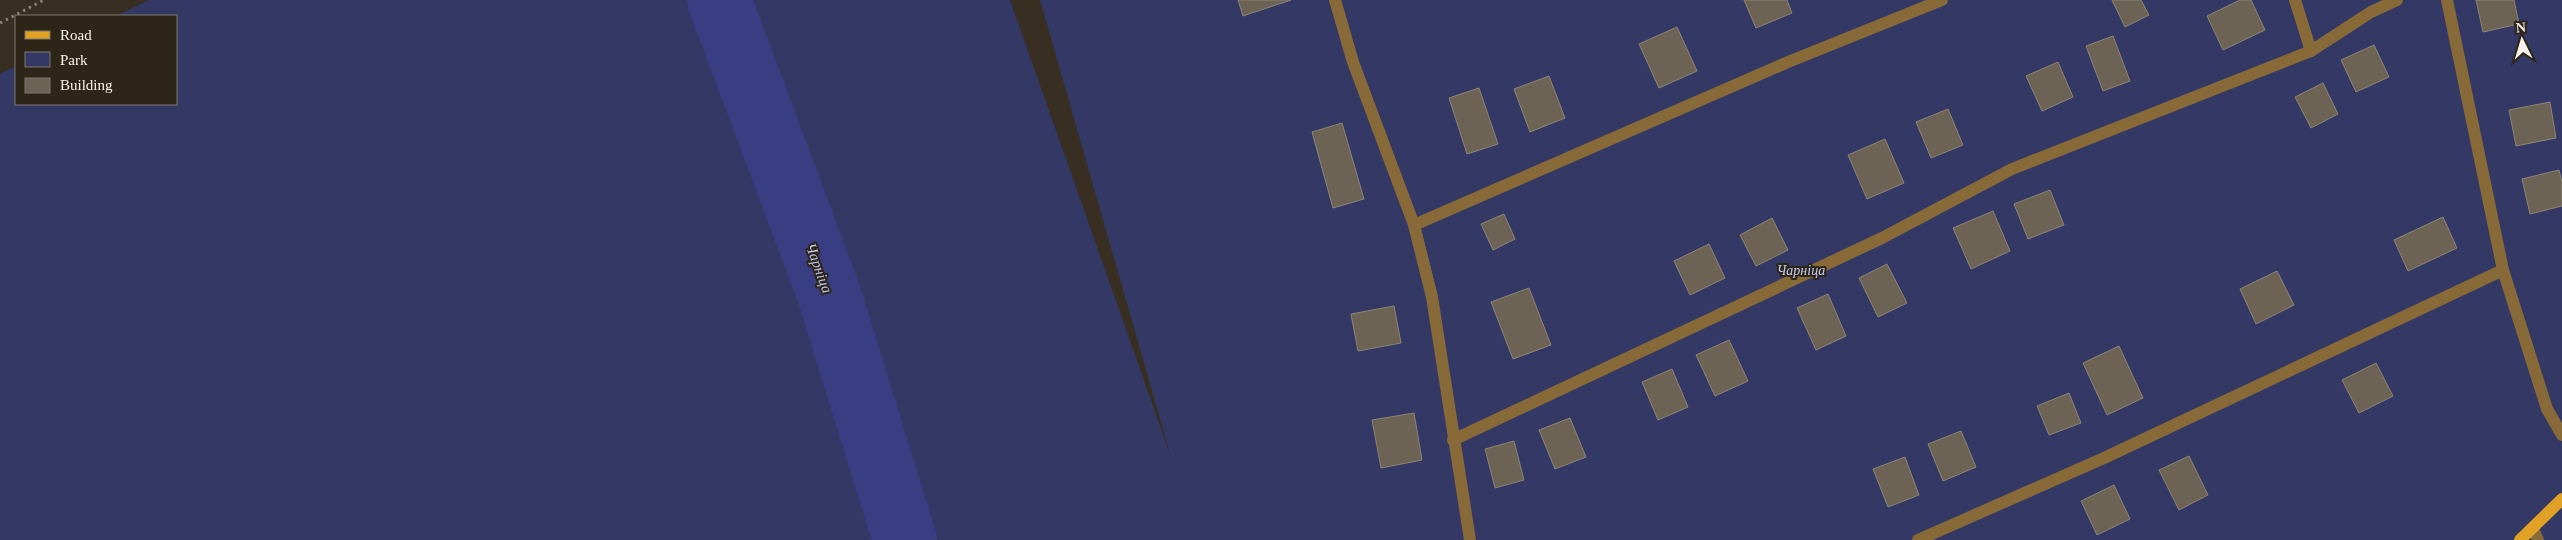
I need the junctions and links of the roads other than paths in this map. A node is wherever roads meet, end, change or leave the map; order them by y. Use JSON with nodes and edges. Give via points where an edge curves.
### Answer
{"nodes":[{"id":1,"x":1336,"y":0,"type":"edge"},
{"id":2,"x":1942,"y":0,"type":"edge"},
{"id":3,"x":2295,"y":0,"type":"edge"},
{"id":4,"x":2397,"y":0,"type":"edge"},
{"id":5,"x":2447,"y":0,"type":"edge"},
{"id":6,"x":2311,"y":51,"type":"junction"},
{"id":7,"x":1414,"y":225,"type":"junction"},
{"id":8,"x":2503,"y":270,"type":"junction"},
{"id":9,"x":2562,"y":435,"type":"edge"},
{"id":10,"x":1453,"y":440,"type":"junction"},
{"id":11,"x":2562,"y":499,"type":"edge"},
{"id":12,"x":2536,"y":534,"type":"edge"},
{"id":13,"x":1470,"y":540,"type":"edge"},
{"id":14,"x":1918,"y":540,"type":"edge"},
{"id":15,"x":2520,"y":540,"type":"edge"}],
"edges":[{"from":1,"to":7,"type":"lane","via":[[1353,62]]},
{"from":2,"to":7,"type":"lane","via":[[1788,62]]},
{"from":3,"to":6,"type":"lane"},
{"from":4,"to":6,"type":"lane","via":[[2371,12]]},
{"from":5,"to":8,"type":"lane"},
{"from":6,"to":10,"type":"lane","via":[[2012,170],[1882,238]]},
{"from":7,"to":10,"type":"lane","via":[[1432,297]]},
{"from":8,"to":9,"type":"lane","via":[[2547,409]]},
{"from":8,"to":14,"type":"lane","via":[[2104,458]]},
{"from":10,"to":13,"type":"lane"},
{"from":11,"to":12,"type":"main road"},
{"from":12,"to":15,"type":"main road"}]}
